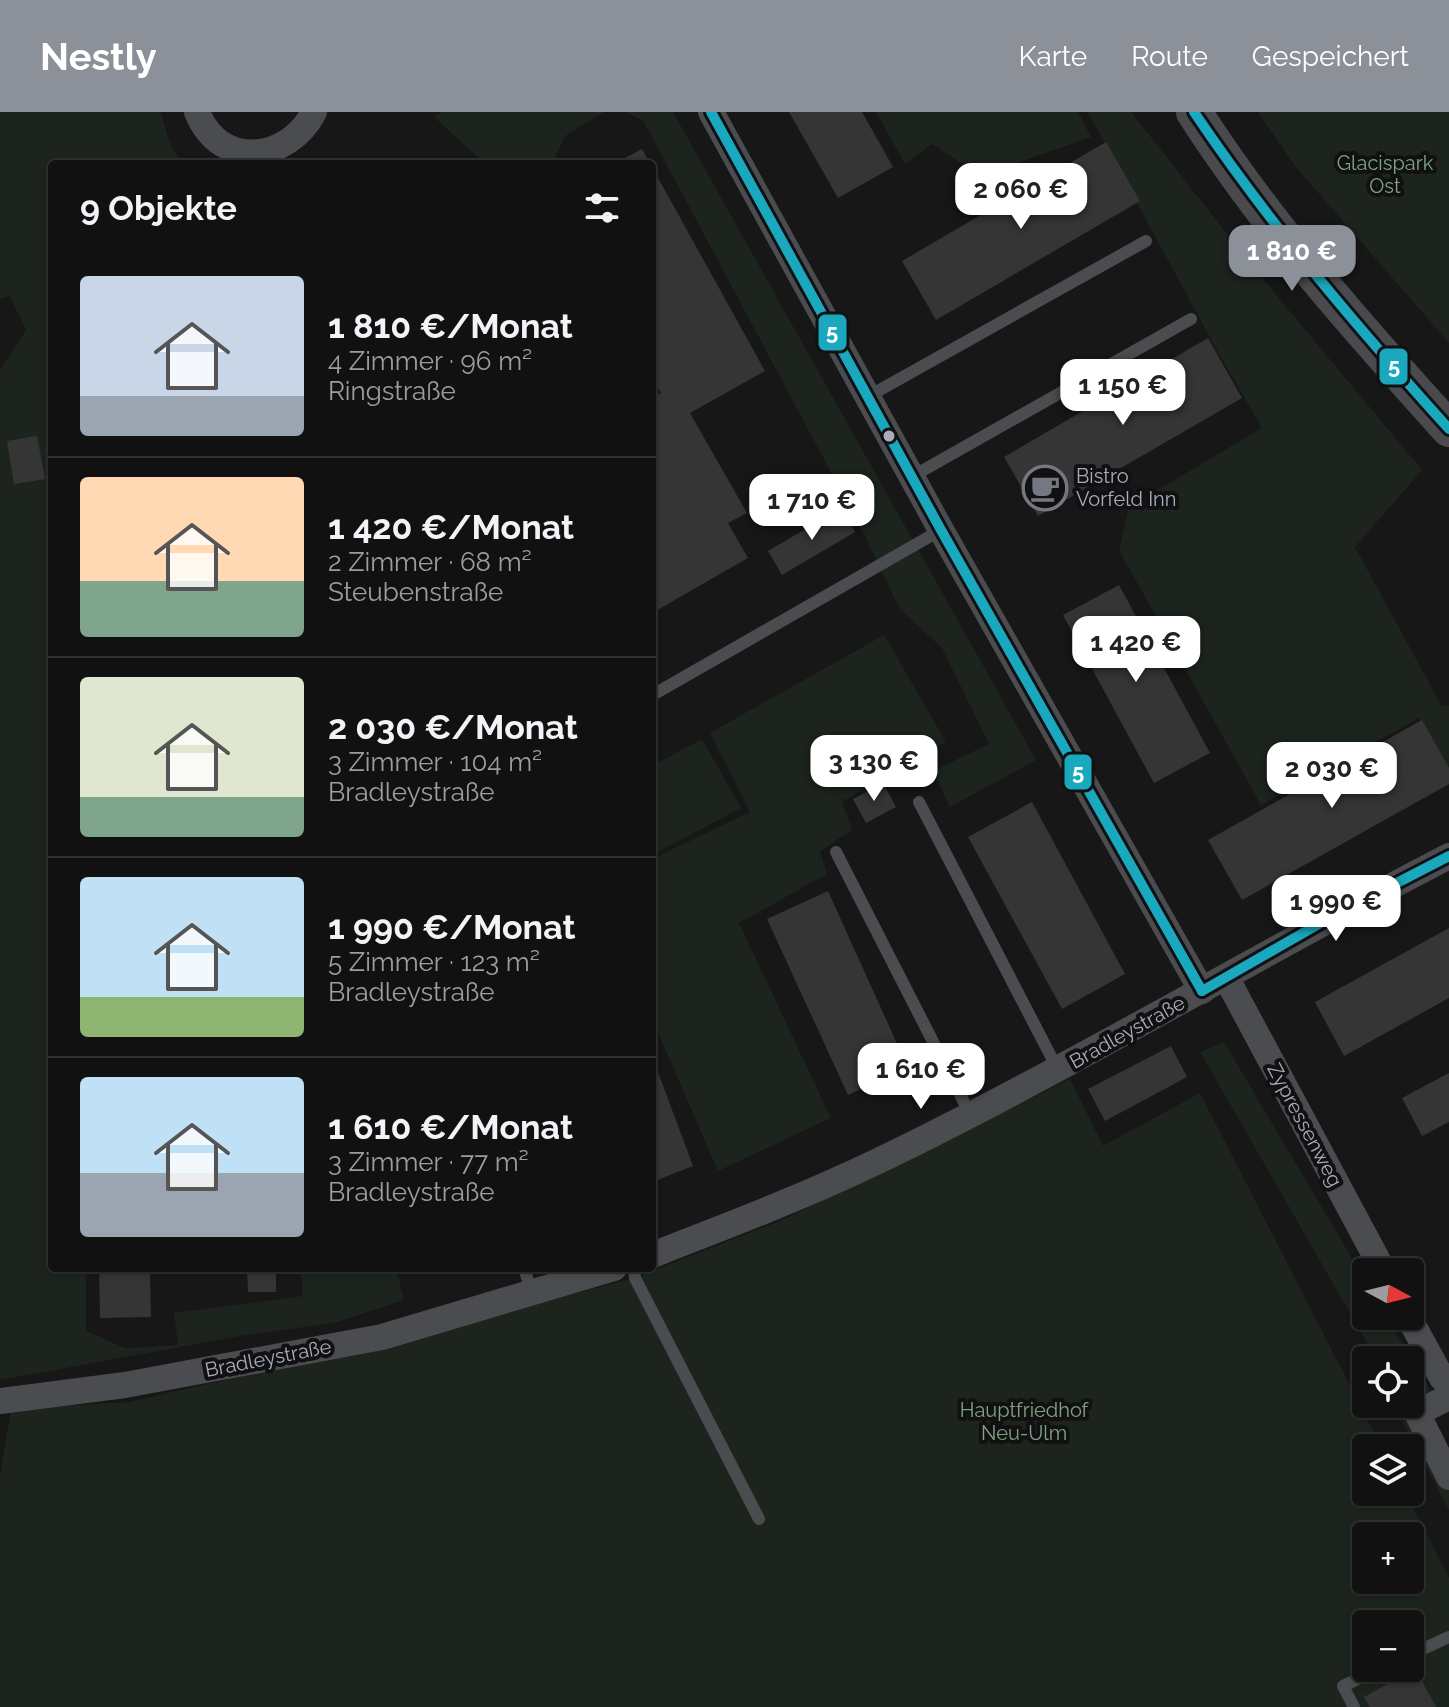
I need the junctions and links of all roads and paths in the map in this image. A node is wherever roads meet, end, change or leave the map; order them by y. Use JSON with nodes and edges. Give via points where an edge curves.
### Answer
{"nodes":[{"id":1,"x":197,"y":112,"type":"edge"},
{"id":2,"x":314,"y":112,"type":"edge"},
{"id":3,"x":711,"y":112,"type":"edge"},
{"id":4,"x":1194,"y":112,"type":"edge"},
{"id":5,"x":1146,"y":241,"type":"dead end"},
{"id":6,"x":1191,"y":319,"type":"dead end"},
{"id":7,"x":869,"y":396,"type":"junction"},
{"id":8,"x":1449,"y":429,"type":"edge"},
{"id":9,"x":913,"y":476,"type":"junction"},
{"id":10,"x":941,"y":530,"type":"junction"},
{"id":11,"x":656,"y":693,"type":"dead end"},
{"id":12,"x":919,"y":802,"type":"dead end"},
{"id":13,"x":836,"y":852,"type":"dead end"},
{"id":14,"x":1449,"y":856,"type":"edge"},
{"id":15,"x":1226,"y":977,"type":"junction"},
{"id":16,"x":1202,"y":991,"type":"junction"},
{"id":17,"x":1058,"y":1070,"type":"junction"},
{"id":18,"x":970,"y":1114,"type":"junction"},
{"id":19,"x":656,"y":1253,"type":"edge"},
{"id":20,"x":1377,"y":1258,"type":"edge"},
{"id":21,"x":585,"y":1272,"type":"edge"},
{"id":22,"x":634,"y":1272,"type":"edge"},
{"id":23,"x":528,"y":1280,"type":"edge"},
{"id":24,"x":1415,"y":1330,"type":"edge"},
{"id":25,"x":1447,"y":1389,"type":"edge"},
{"id":26,"x":0,"y":1401,"type":"edge"},
{"id":27,"x":1449,"y":1477,"type":"edge"},
{"id":28,"x":759,"y":1519,"type":"dead end"},
{"id":29,"x":1449,"y":1637,"type":"edge"},
{"id":30,"x":1424,"y":1649,"type":"edge"},
{"id":31,"x":1352,"y":1682,"type":"edge"},
{"id":32,"x":1354,"y":1707,"type":"edge"}],
"edges":[{"from":1,"to":2,"type":"street","via":[[224,144],[258,153],[287,144]]},
{"from":3,"to":7,"type":"street"},
{"from":4,"to":8,"type":"main road","via":[[1232,173]]},
{"from":5,"to":7,"type":"lane"},
{"from":6,"to":9,"type":"lane"},
{"from":7,"to":9,"type":"street"},
{"from":9,"to":10,"type":"street"},
{"from":10,"to":11,"type":"lane"},
{"from":10,"to":16,"type":"street"},
{"from":12,"to":17,"type":"lane","name":"Bradleystraße"},
{"from":13,"to":18,"type":"lane"},
{"from":14,"to":15,"type":"street","name":"Bradleystraße"},
{"from":15,"to":16,"type":"street","name":"Bradleystraße"},
{"from":15,"to":20,"type":"street","name":"Zypressenweg"},
{"from":16,"to":17,"type":"street","name":"Bradleystraße"},
{"from":17,"to":18,"type":"street","name":"Bradleystraße"},
{"from":18,"to":19,"type":"street","name":"Bradleystraße","via":[[818,1188]]},
{"from":21,"to":23,"type":"street","name":"Bradleystraße"},
{"from":22,"to":28,"type":"lane"},
{"from":23,"to":26,"type":"street","name":"Bradleystraße","via":[[382,1337],[125,1385]]},
{"from":24,"to":25,"type":"street"},
{"from":25,"to":27,"type":"street","via":[[1417,1413]]},
{"from":29,"to":30,"type":"lane"},
{"from":31,"to":32,"type":"lane","via":[[1343,1686]]}]}
